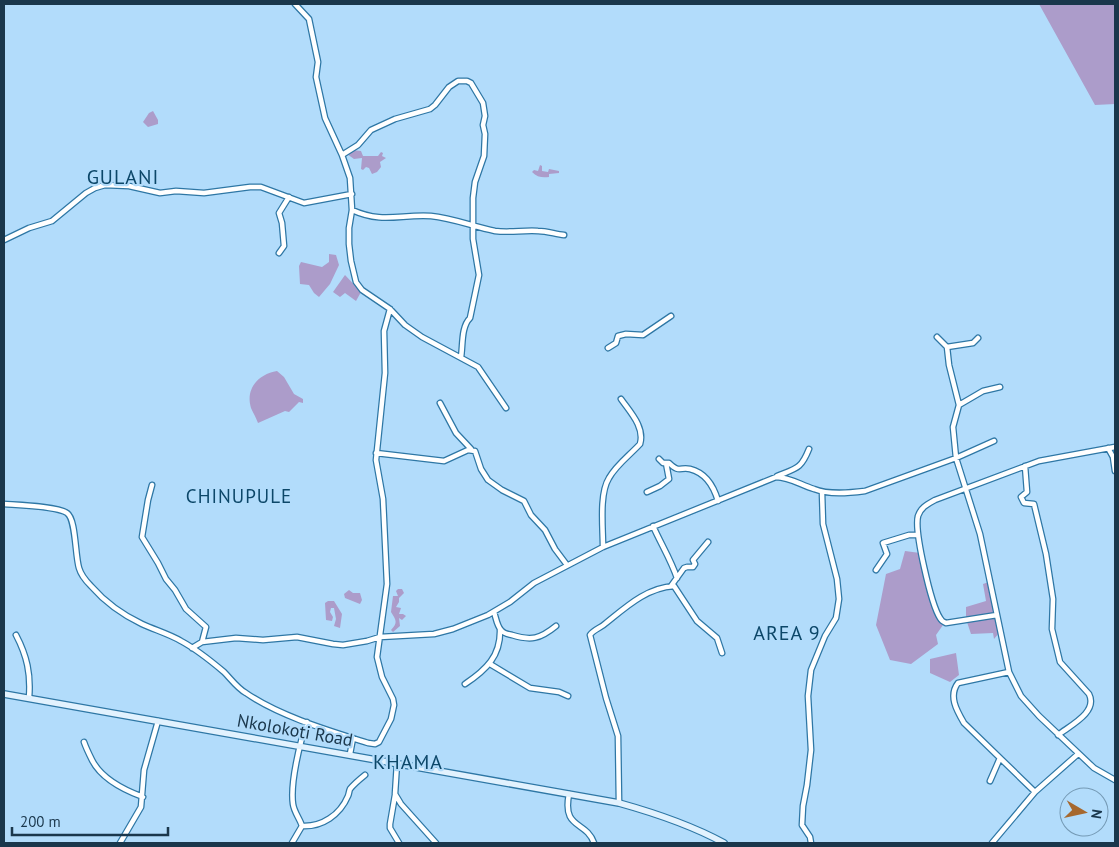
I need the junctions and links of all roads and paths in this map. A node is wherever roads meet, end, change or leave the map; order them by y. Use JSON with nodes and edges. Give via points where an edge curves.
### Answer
{"nodes":[{"id":1,"x":295,"y":4,"type":"edge"},
{"id":2,"x":342,"y":155,"type":"junction"},
{"id":3,"x":352,"y":194,"type":"junction"},
{"id":4,"x":289,"y":197,"type":"junction"},
{"id":5,"x":352,"y":210,"type":"junction"},
{"id":6,"x":473,"y":226,"type":"junction"},
{"id":7,"x":564,"y":235,"type":"dead end"},
{"id":8,"x":4,"y":240,"type":"edge"},
{"id":9,"x":279,"y":253,"type":"dead end"},
{"id":10,"x":390,"y":309,"type":"junction"},
{"id":11,"x":671,"y":316,"type":"dead end"},
{"id":12,"x":937,"y":337,"type":"dead end"},
{"id":13,"x":978,"y":338,"type":"dead end"},
{"id":14,"x":947,"y":347,"type":"junction"},
{"id":15,"x":608,"y":348,"type":"dead end"},
{"id":16,"x":461,"y":358,"type":"junction"},
{"id":17,"x":1000,"y":387,"type":"dead end"},
{"id":18,"x":621,"y":399,"type":"dead end"},
{"id":19,"x":440,"y":403,"type":"dead end"},
{"id":20,"x":959,"y":405,"type":"junction"},
{"id":21,"x":506,"y":408,"type":"dead end"},
{"id":22,"x":994,"y":441,"type":"dead end"},
{"id":23,"x":1115,"y":447,"type":"edge"},
{"id":24,"x":1108,"y":448,"type":"junction"},
{"id":25,"x":471,"y":449,"type":"junction"},
{"id":26,"x":809,"y":449,"type":"dead end"},
{"id":27,"x":376,"y":454,"type":"junction"},
{"id":28,"x":956,"y":458,"type":"junction"},
{"id":29,"x":659,"y":459,"type":"dead end"},
{"id":30,"x":666,"y":463,"type":"junction"},
{"id":31,"x":1024,"y":466,"type":"junction"},
{"id":32,"x":1115,"y":471,"type":"edge"},
{"id":33,"x":776,"y":477,"type":"junction"},
{"id":34,"x":152,"y":485,"type":"dead end"},
{"id":35,"x":967,"y":490,"type":"junction"},
{"id":36,"x":647,"y":492,"type":"dead end"},
{"id":37,"x":822,"y":492,"type":"junction"},
{"id":38,"x":718,"y":501,"type":"junction"},
{"id":39,"x":4,"y":504,"type":"edge"},
{"id":40,"x":653,"y":526,"type":"junction"},
{"id":41,"x":918,"y":535,"type":"junction"},
{"id":42,"x":708,"y":542,"type":"dead end"},
{"id":43,"x":604,"y":547,"type":"junction"},
{"id":44,"x":567,"y":565,"type":"junction"},
{"id":45,"x":876,"y":570,"type":"dead end"},
{"id":46,"x":678,"y":578,"type":"junction"},
{"id":47,"x":671,"y":586,"type":"junction"},
{"id":48,"x":494,"y":612,"type":"junction"},
{"id":49,"x":997,"y":615,"type":"junction"},
{"id":50,"x":556,"y":626,"type":"dead end"},
{"id":51,"x":500,"y":629,"type":"junction"},
{"id":52,"x":16,"y":634,"type":"dead end"},
{"id":53,"x":380,"y":637,"type":"junction"},
{"id":54,"x":202,"y":642,"type":"junction"},
{"id":55,"x":192,"y":648,"type":"junction"},
{"id":56,"x":722,"y":653,"type":"dead end"},
{"id":57,"x":490,"y":664,"type":"junction"},
{"id":58,"x":1009,"y":672,"type":"junction"},
{"id":59,"x":465,"y":684,"type":"dead end"},
{"id":60,"x":4,"y":694,"type":"edge"},
{"id":61,"x":568,"y":696,"type":"dead end"},
{"id":62,"x":29,"y":698,"type":"junction"},
{"id":63,"x":158,"y":721,"type":"junction"},
{"id":64,"x":307,"y":722,"type":"junction"},
{"id":65,"x":1058,"y":735,"type":"junction"},
{"id":66,"x":353,"y":738,"type":"junction"},
{"id":67,"x":84,"y":742,"type":"dead end"},
{"id":68,"x":299,"y":746,"type":"junction"},
{"id":69,"x":350,"y":754,"type":"junction"},
{"id":70,"x":1078,"y":754,"type":"junction"},
{"id":71,"x":1000,"y":758,"type":"junction"},
{"id":72,"x":397,"y":763,"type":"junction"},
{"id":73,"x":365,"y":776,"type":"dead end"},
{"id":74,"x":1115,"y":780,"type":"edge"},
{"id":75,"x":990,"y":782,"type":"dead end"},
{"id":76,"x":1035,"y":792,"type":"junction"},
{"id":77,"x":395,"y":794,"type":"junction"},
{"id":78,"x":568,"y":794,"type":"junction"},
{"id":79,"x":142,"y":797,"type":"junction"},
{"id":80,"x":619,"y":803,"type":"junction"},
{"id":81,"x":302,"y":826,"type":"junction"},
{"id":82,"x":120,"y":843,"type":"edge"},
{"id":83,"x":292,"y":843,"type":"edge"},
{"id":84,"x":399,"y":843,"type":"edge"},
{"id":85,"x":436,"y":843,"type":"edge"},
{"id":86,"x":594,"y":843,"type":"edge"},
{"id":87,"x":724,"y":843,"type":"edge"},
{"id":88,"x":811,"y":843,"type":"edge"},
{"id":89,"x":992,"y":843,"type":"edge"}],
"edges":[{"from":1,"to":2,"type":"street","via":[[309,18],[324,112]]},
{"from":2,"to":3,"type":"street"},
{"from":2,"to":6,"type":"street","via":[[358,145],[371,130],[395,119],[426,111],[435,105],[449,86],[467,81],[483,104],[485,116],[484,156],[475,182]]},
{"from":3,"to":4,"type":"street","via":[[306,203]]},
{"from":3,"to":5,"type":"street"},
{"from":4,"to":8,"type":"street","via":[[256,186],[204,194],[105,185],[86,193],[52,221]]},
{"from":4,"to":9,"type":"street","via":[[279,213],[284,239]]},
{"from":5,"to":6,"type":"street","via":[[376,217],[433,216]]},
{"from":5,"to":10,"type":"street","via":[[349,239],[354,277],[362,290]]},
{"from":6,"to":7,"type":"street","via":[[497,231]]},
{"from":6,"to":16,"type":"street","via":[[480,275],[470,318],[464,328]]},
{"from":10,"to":16,"type":"street","via":[[422,337]]},
{"from":10,"to":27,"type":"street","via":[[384,331],[385,373]]},
{"from":11,"to":15,"type":"street","via":[[643,335],[618,336],[616,343]]},
{"from":12,"to":14,"type":"street"},
{"from":13,"to":14,"type":"street","via":[[973,343]]},
{"from":14,"to":20,"type":"street"},
{"from":16,"to":21,"type":"street","via":[[478,367]]},
{"from":17,"to":20,"type":"street","via":[[984,391]]},
{"from":18,"to":43,"type":"street","via":[[638,424],[642,437],[640,444],[607,480],[603,510]]},
{"from":19,"to":25,"type":"street","via":[[456,433]]},
{"from":20,"to":28,"type":"street","via":[[953,426]]},
{"from":22,"to":28,"type":"street"},
{"from":23,"to":24,"type":"street"},
{"from":24,"to":31,"type":"street"},
{"from":24,"to":32,"type":"street"},
{"from":25,"to":27,"type":"street","via":[[444,462]]},
{"from":25,"to":44,"type":"street","via":[[475,451],[488,480],[524,500]]},
{"from":26,"to":33,"type":"street","via":[[798,468]]},
{"from":27,"to":53,"type":"street","via":[[383,499],[387,584]]},
{"from":28,"to":35,"type":"street"},
{"from":28,"to":37,"type":"street","via":[[865,491]]},
{"from":29,"to":30,"type":"street"},
{"from":30,"to":36,"type":"street","via":[[669,479]]},
{"from":30,"to":38,"type":"street","via":[[707,478]]},
{"from":31,"to":35,"type":"street"},
{"from":31,"to":65,"type":"street","via":[[1027,492],[1021,497],[1024,503],[1034,504],[1046,554],[1053,599],[1052,629],[1058,656],[1089,694],[1092,704],[1087,712]]},
{"from":33,"to":37,"type":"street"},
{"from":33,"to":38,"type":"street"},
{"from":34,"to":54,"type":"street","via":[[142,537],[186,609],[206,627]]},
{"from":35,"to":41,"type":"street","via":[[935,500],[922,509],[918,517]]},
{"from":35,"to":49,"type":"street"},
{"from":37,"to":88,"type":"street","via":[[823,524],[838,579],[839,599],[836,618],[810,677],[810,757],[802,825]]},
{"from":38,"to":40,"type":"street"},
{"from":39,"to":55,"type":"street","via":[[66,512],[74,524],[74,547],[79,569],[92,588],[132,619]]},
{"from":40,"to":43,"type":"street"},
{"from":40,"to":46,"type":"street"},
{"from":41,"to":45,"type":"street","via":[[883,543],[887,554]]},
{"from":41,"to":49,"type":"street","via":[[934,606],[941,620],[946,623]]},
{"from":42,"to":46,"type":"street","via":[[693,560],[696,564],[684,568]]},
{"from":43,"to":44,"type":"street"},
{"from":44,"to":48,"type":"street","via":[[534,583]]},
{"from":46,"to":47,"type":"street"},
{"from":47,"to":56,"type":"street","via":[[676,587],[703,627],[717,638]]},
{"from":47,"to":80,"type":"street","via":[[630,604],[590,635],[618,736]]},
{"from":48,"to":51,"type":"street"},
{"from":48,"to":53,"type":"street","via":[[470,624],[434,634]]},
{"from":49,"to":58,"type":"street"},
{"from":50,"to":51,"type":"street","via":[[531,639],[504,633]]},
{"from":51,"to":57,"type":"street","via":[[500,642]]},
{"from":52,"to":62,"type":"street","via":[[29,666]]},
{"from":53,"to":54,"type":"street","via":[[343,644],[297,637]]},
{"from":53,"to":66,"type":"street","via":[[378,657],[382,677],[393,699],[391,719],[375,744]]},
{"from":54,"to":55,"type":"street"},
{"from":55,"to":64,"type":"street","via":[[244,692]]},
{"from":57,"to":59,"type":"street"},
{"from":57,"to":61,"type":"street","via":[[530,688]]},
{"from":58,"to":65,"type":"street","via":[[1021,696]]},
{"from":58,"to":71,"type":"street","via":[[958,683],[954,688],[956,709],[964,723]]},
{"from":60,"to":62,"type":"main road","name":"Nkolokoti Road"},
{"from":62,"to":63,"type":"main road","name":"Nkolokoti Road"},
{"from":63,"to":68,"type":"main road","name":"Nkolokoti Road"},
{"from":63,"to":79,"type":"street","via":[[144,770]]},
{"from":64,"to":66,"type":"street"},
{"from":64,"to":68,"type":"street"},
{"from":65,"to":70,"type":"street"},
{"from":66,"to":69,"type":"street"},
{"from":67,"to":79,"type":"street","via":[[99,771]]},
{"from":68,"to":69,"type":"main road","name":"Nkolokoti Road"},
{"from":68,"to":81,"type":"street","via":[[293,806]]},
{"from":69,"to":72,"type":"main road","name":"Nkolokoti Road"},
{"from":70,"to":74,"type":"street"},
{"from":70,"to":76,"type":"street"},
{"from":71,"to":75,"type":"street"},
{"from":71,"to":76,"type":"street"},
{"from":72,"to":77,"type":"street"},
{"from":72,"to":78,"type":"main road","name":"Nkolokoti Road"},
{"from":73,"to":81,"type":"street","via":[[350,789],[340,809],[327,821],[311,827]]},
{"from":76,"to":89,"type":"street"},
{"from":77,"to":84,"type":"street","via":[[390,828]]},
{"from":77,"to":85,"type":"street"},
{"from":78,"to":80,"type":"main road","name":"Nkolokoti Road"},
{"from":78,"to":86,"type":"street","via":[[568,814],[592,837]]},
{"from":79,"to":82,"type":"street","via":[[139,813]]},
{"from":80,"to":87,"type":"main road","name":"Nkolokoti Road","via":[[668,818]]},
{"from":81,"to":83,"type":"street"}]}
